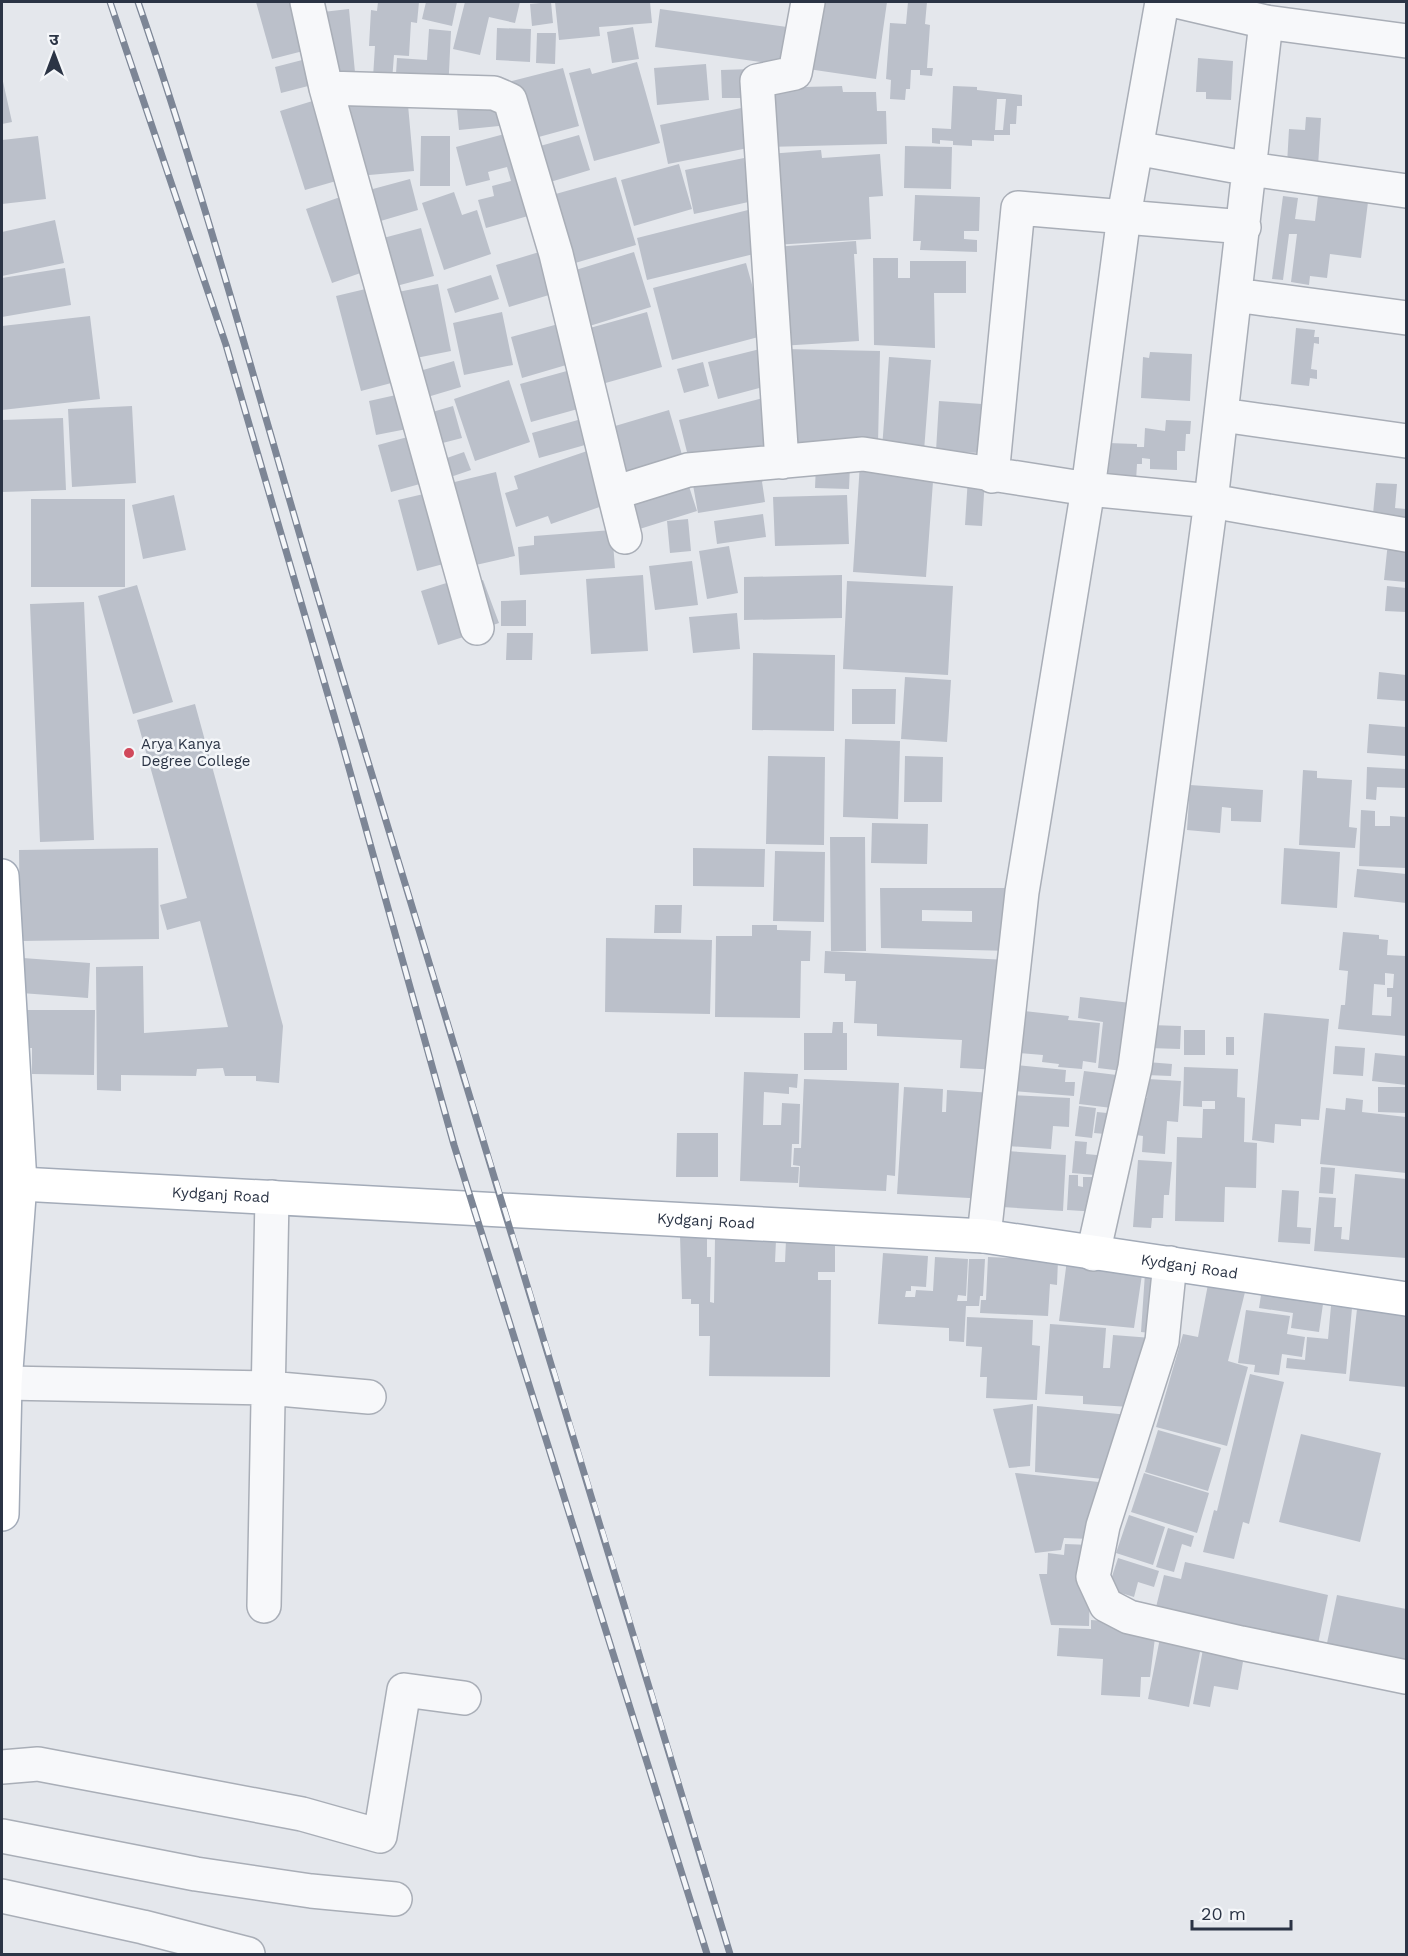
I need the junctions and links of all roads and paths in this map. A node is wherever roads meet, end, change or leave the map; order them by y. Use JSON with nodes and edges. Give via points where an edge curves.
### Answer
{"nodes":[{"id":1,"x":307,"y":2,"type":"edge"},
{"id":2,"x":808,"y":2,"type":"edge"},
{"id":3,"x":1162,"y":2,"type":"edge"},
{"id":4,"x":1180,"y":2,"type":"edge"},
{"id":5,"x":1266,"y":22,"type":"junction"},
{"id":6,"x":1407,"y":40,"type":"edge"},
{"id":7,"x":326,"y":88,"type":"junction"},
{"id":8,"x":1136,"y":148,"type":"junction"},
{"id":9,"x":1250,"y":169,"type":"junction"},
{"id":10,"x":1407,"y":191,"type":"edge"},
{"id":11,"x":1124,"y":216,"type":"junction"},
{"id":12,"x":1244,"y":227,"type":"junction"},
{"id":13,"x":1235,"y":295,"type":"junction"},
{"id":14,"x":1407,"y":318,"type":"edge"},
{"id":15,"x":1222,"y":415,"type":"junction"},
{"id":16,"x":1407,"y":441,"type":"edge"},
{"id":17,"x":782,"y":462,"type":"junction"},
{"id":18,"x":992,"y":476,"type":"junction"},
{"id":19,"x":1088,"y":489,"type":"junction"},
{"id":20,"x":614,"y":493,"type":"junction"},
{"id":21,"x":1211,"y":501,"type":"junction"},
{"id":22,"x":1407,"y":535,"type":"edge"},
{"id":23,"x":625,"y":537,"type":"dead end"},
{"id":24,"x":477,"y":628,"type":"dead end"},
{"id":25,"x":2,"y":876,"type":"edge"},
{"id":26,"x":11,"y":1183,"type":"edge"},
{"id":27,"x":272,"y":1197,"type":"junction"},
{"id":28,"x":984,"y":1236,"type":"junction"},
{"id":29,"x":1093,"y":1254,"type":"junction"},
{"id":30,"x":1170,"y":1263,"type":"junction"},
{"id":31,"x":1407,"y":1299,"type":"edge"},
{"id":32,"x":5,"y":1383,"type":"junction"},
{"id":33,"x":268,"y":1388,"type":"junction"},
{"id":34,"x":369,"y":1397,"type":"dead end"},
{"id":35,"x":2,"y":1514,"type":"edge"},
{"id":36,"x":264,"y":1606,"type":"dead end"},
{"id":37,"x":1407,"y":1677,"type":"edge"},
{"id":38,"x":464,"y":1698,"type":"dead end"},
{"id":39,"x":2,"y":1767,"type":"edge"},
{"id":40,"x":2,"y":1836,"type":"edge"},
{"id":41,"x":2,"y":1896,"type":"edge"},
{"id":42,"x":395,"y":1899,"type":"dead end"},
{"id":43,"x":248,"y":1954,"type":"edge"}],
"edges":[{"from":1,"to":7,"type":"street"},
{"from":2,"to":17,"type":"street","via":[[795,72],[758,81]]},
{"from":3,"to":8,"type":"street"},
{"from":4,"to":5,"type":"street"},
{"from":5,"to":6,"type":"street"},
{"from":5,"to":9,"type":"street"},
{"from":7,"to":20,"type":"street","via":[[494,93],[510,100],[556,254]]},
{"from":7,"to":24,"type":"street"},
{"from":8,"to":9,"type":"street"},
{"from":8,"to":11,"type":"street"},
{"from":9,"to":10,"type":"street"},
{"from":9,"to":12,"type":"street"},
{"from":11,"to":12,"type":"street"},
{"from":11,"to":18,"type":"street","via":[[1018,208]]},
{"from":11,"to":19,"type":"street"},
{"from":12,"to":13,"type":"street"},
{"from":13,"to":14,"type":"street"},
{"from":13,"to":15,"type":"street"},
{"from":15,"to":16,"type":"street"},
{"from":15,"to":21,"type":"street"},
{"from":17,"to":18,"type":"street","via":[[863,454]]},
{"from":17,"to":20,"type":"street","via":[[688,470]]},
{"from":18,"to":19,"type":"street"},
{"from":19,"to":21,"type":"street"},
{"from":19,"to":28,"type":"street","via":[[1022,892]]},
{"from":20,"to":23,"type":"street"},
{"from":21,"to":22,"type":"street"},
{"from":21,"to":29,"type":"street","via":[[1136,1067]]},
{"from":25,"to":26,"type":"main road"},
{"from":26,"to":27,"type":"main road","name":"Kydganj Road"},
{"from":26,"to":32,"type":"main road"},
{"from":27,"to":28,"type":"main road","name":"Kydganj Road"},
{"from":27,"to":33,"type":"street"},
{"from":28,"to":29,"type":"main road","name":"Kydganj Road"},
{"from":29,"to":30,"type":"main road","name":"Kydganj Road"},
{"from":30,"to":31,"type":"main road","name":"Kydganj Road"},
{"from":30,"to":37,"type":"street","via":[[1162,1341],[1103,1526],[1093,1577],[1106,1605],[1140,1619]]},
{"from":32,"to":33,"type":"street"},
{"from":32,"to":35,"type":"main road"},
{"from":33,"to":34,"type":"street"},
{"from":33,"to":36,"type":"street"},
{"from":38,"to":39,"type":"street","via":[[404,1690],[380,1836],[302,1814],[38,1764]]},
{"from":40,"to":42,"type":"street","via":[[196,1874]]},
{"from":41,"to":43,"type":"street"}]}
